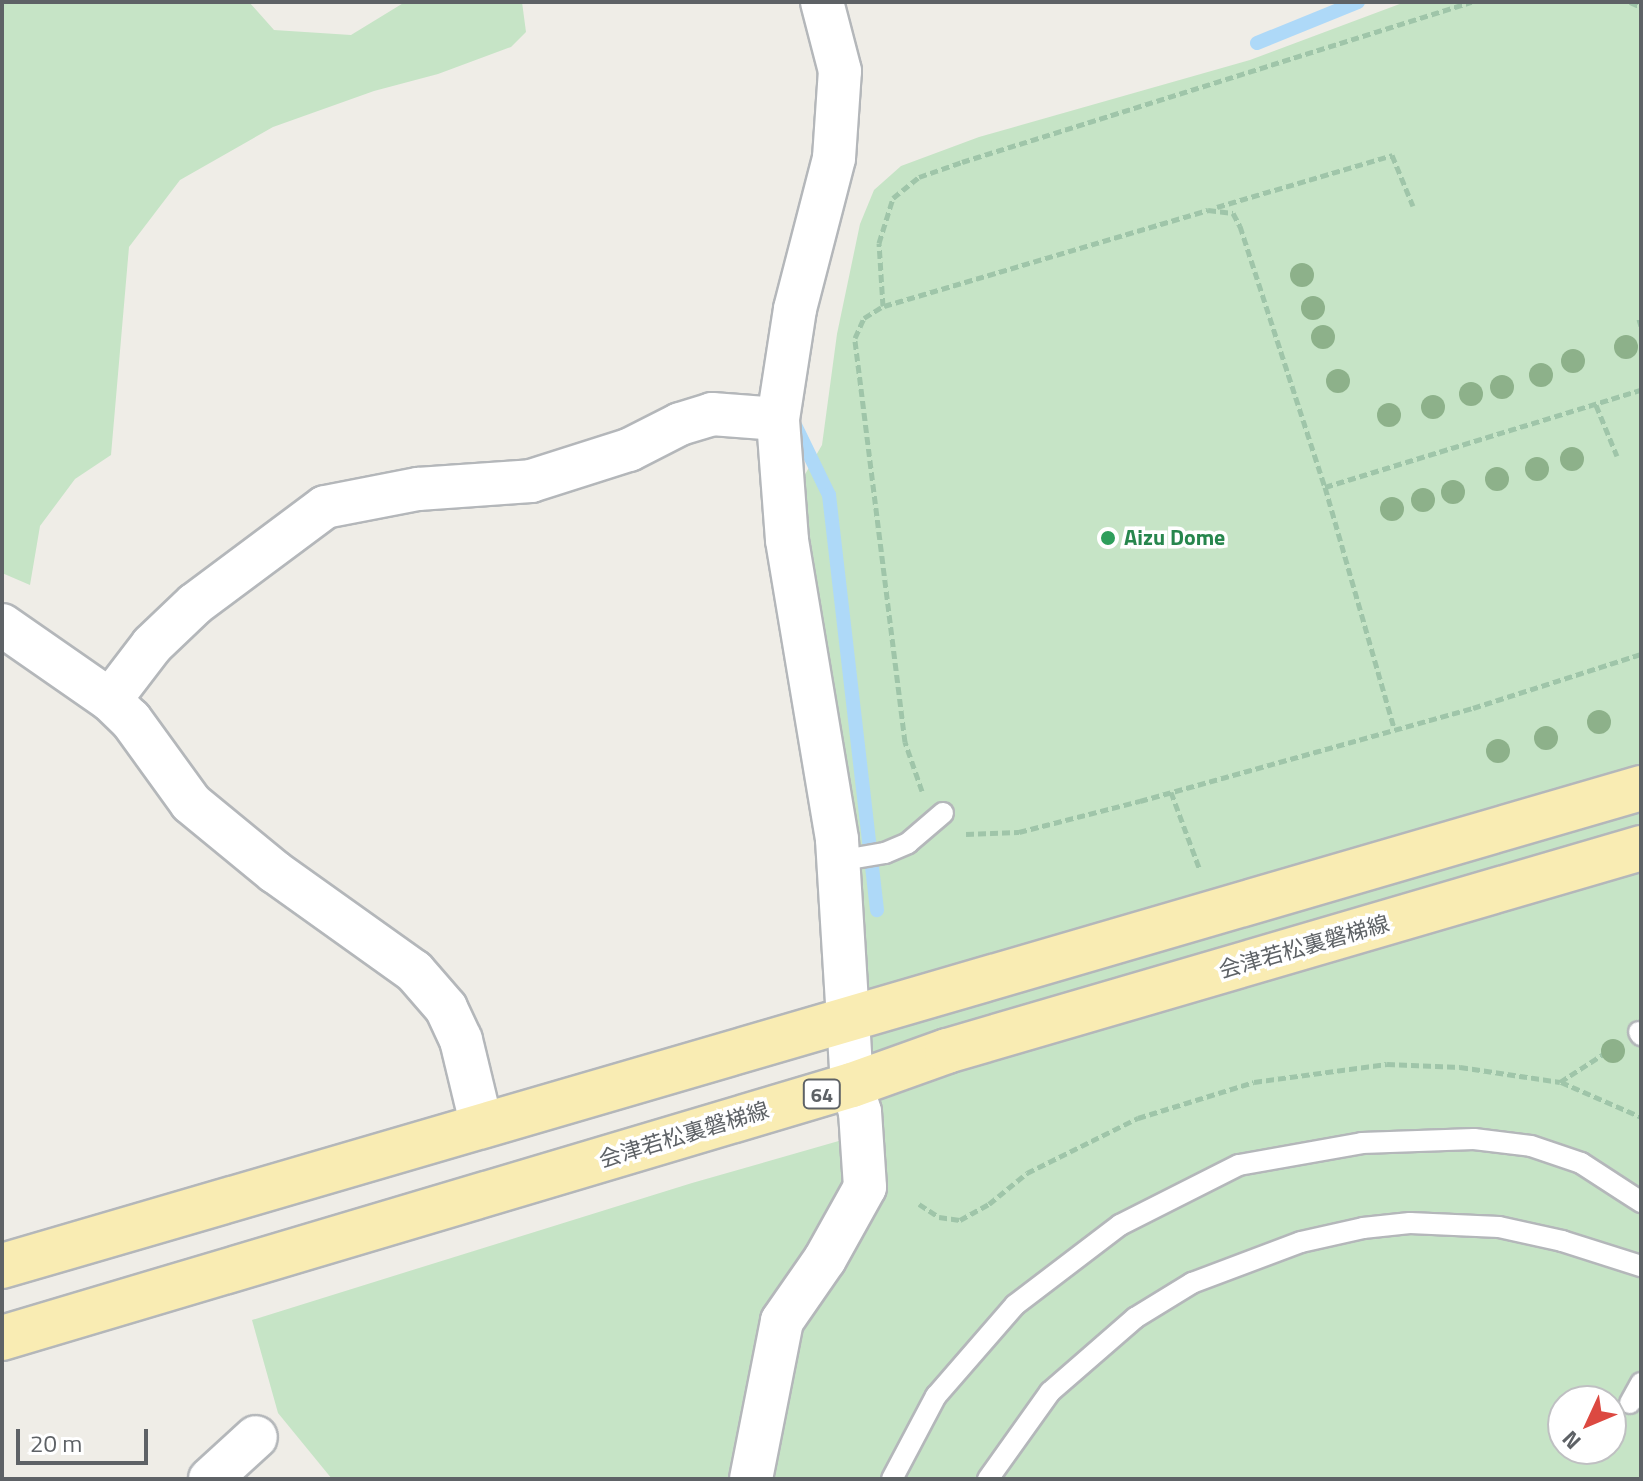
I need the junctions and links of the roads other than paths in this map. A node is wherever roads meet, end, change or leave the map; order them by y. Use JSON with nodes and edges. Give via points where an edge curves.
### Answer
{"nodes":[{"id":1,"x":822,"y":2,"type":"edge"},
{"id":2,"x":778,"y":419,"type":"junction"},
{"id":3,"x":2,"y":625,"type":"edge"},
{"id":4,"x":110,"y":700,"type":"junction"},
{"id":5,"x":1641,"y":788,"type":"edge"},
{"id":6,"x":943,"y":813,"type":"road end"},
{"id":7,"x":1641,"y":848,"type":"edge"},
{"id":8,"x":838,"y":861,"type":"junction"},
{"id":9,"x":847,"y":1021,"type":"junction"},
{"id":10,"x":852,"y":1085,"type":"junction"},
{"id":11,"x":482,"y":1127,"type":"junction"},
{"id":12,"x":1641,"y":1202,"type":"edge"},
{"id":13,"x":2,"y":1266,"type":"edge"},
{"id":14,"x":1641,"y":1266,"type":"edge"},
{"id":15,"x":2,"y":1338,"type":"edge"},
{"id":16,"x":1641,"y":1383,"type":"edge"},
{"id":17,"x":1630,"y":1403,"type":"dead end"},
{"id":18,"x":256,"y":1437,"type":"dead end"},
{"id":19,"x":210,"y":1479,"type":"edge"},
{"id":20,"x":751,"y":1479,"type":"edge"},
{"id":21,"x":892,"y":1479,"type":"edge"},
{"id":22,"x":988,"y":1479,"type":"edge"}],
"edges":[{"from":1,"to":2,"type":"street","via":[[840,71],[834,158],[795,309]]},
{"from":2,"to":4,"type":"street","via":[[712,414],[629,450],[531,481],[418,489],[325,507],[195,604],[152,645]]},
{"from":2,"to":8,"type":"street","via":[[787,540]]},
{"from":3,"to":4,"type":"street"},
{"from":4,"to":11,"type":"street","via":[[131,720],[191,803],[275,872],[414,971],[446,1008],[461,1040]]},
{"from":5,"to":9,"type":"main road"},
{"from":6,"to":8,"type":"lane","via":[[908,843]]},
{"from":7,"to":10,"type":"main road","name":"会津若松裏磐梯線","number":"64","via":[[947,1051]]},
{"from":8,"to":9,"type":"street"},
{"from":9,"to":10,"type":"street"},
{"from":9,"to":11,"type":"main road"},
{"from":10,"to":15,"type":"main road","name":"会津若松裏磐梯線","number":"64"},
{"from":10,"to":20,"type":"street","via":[[860,1112],[865,1187],[782,1321]]},
{"from":11,"to":13,"type":"main road"},
{"from":12,"to":21,"type":"lane","via":[[1581,1163],[1531,1146],[1474,1139],[1362,1143],[1239,1165],[1120,1225],[1015,1305],[936,1396]]},
{"from":14,"to":22,"type":"lane","via":[[1499,1227],[1410,1223],[1301,1242],[1192,1283],[1135,1318],[1050,1392]]},
{"from":16,"to":17,"type":"lane"},
{"from":18,"to":19,"type":"street"}]}
